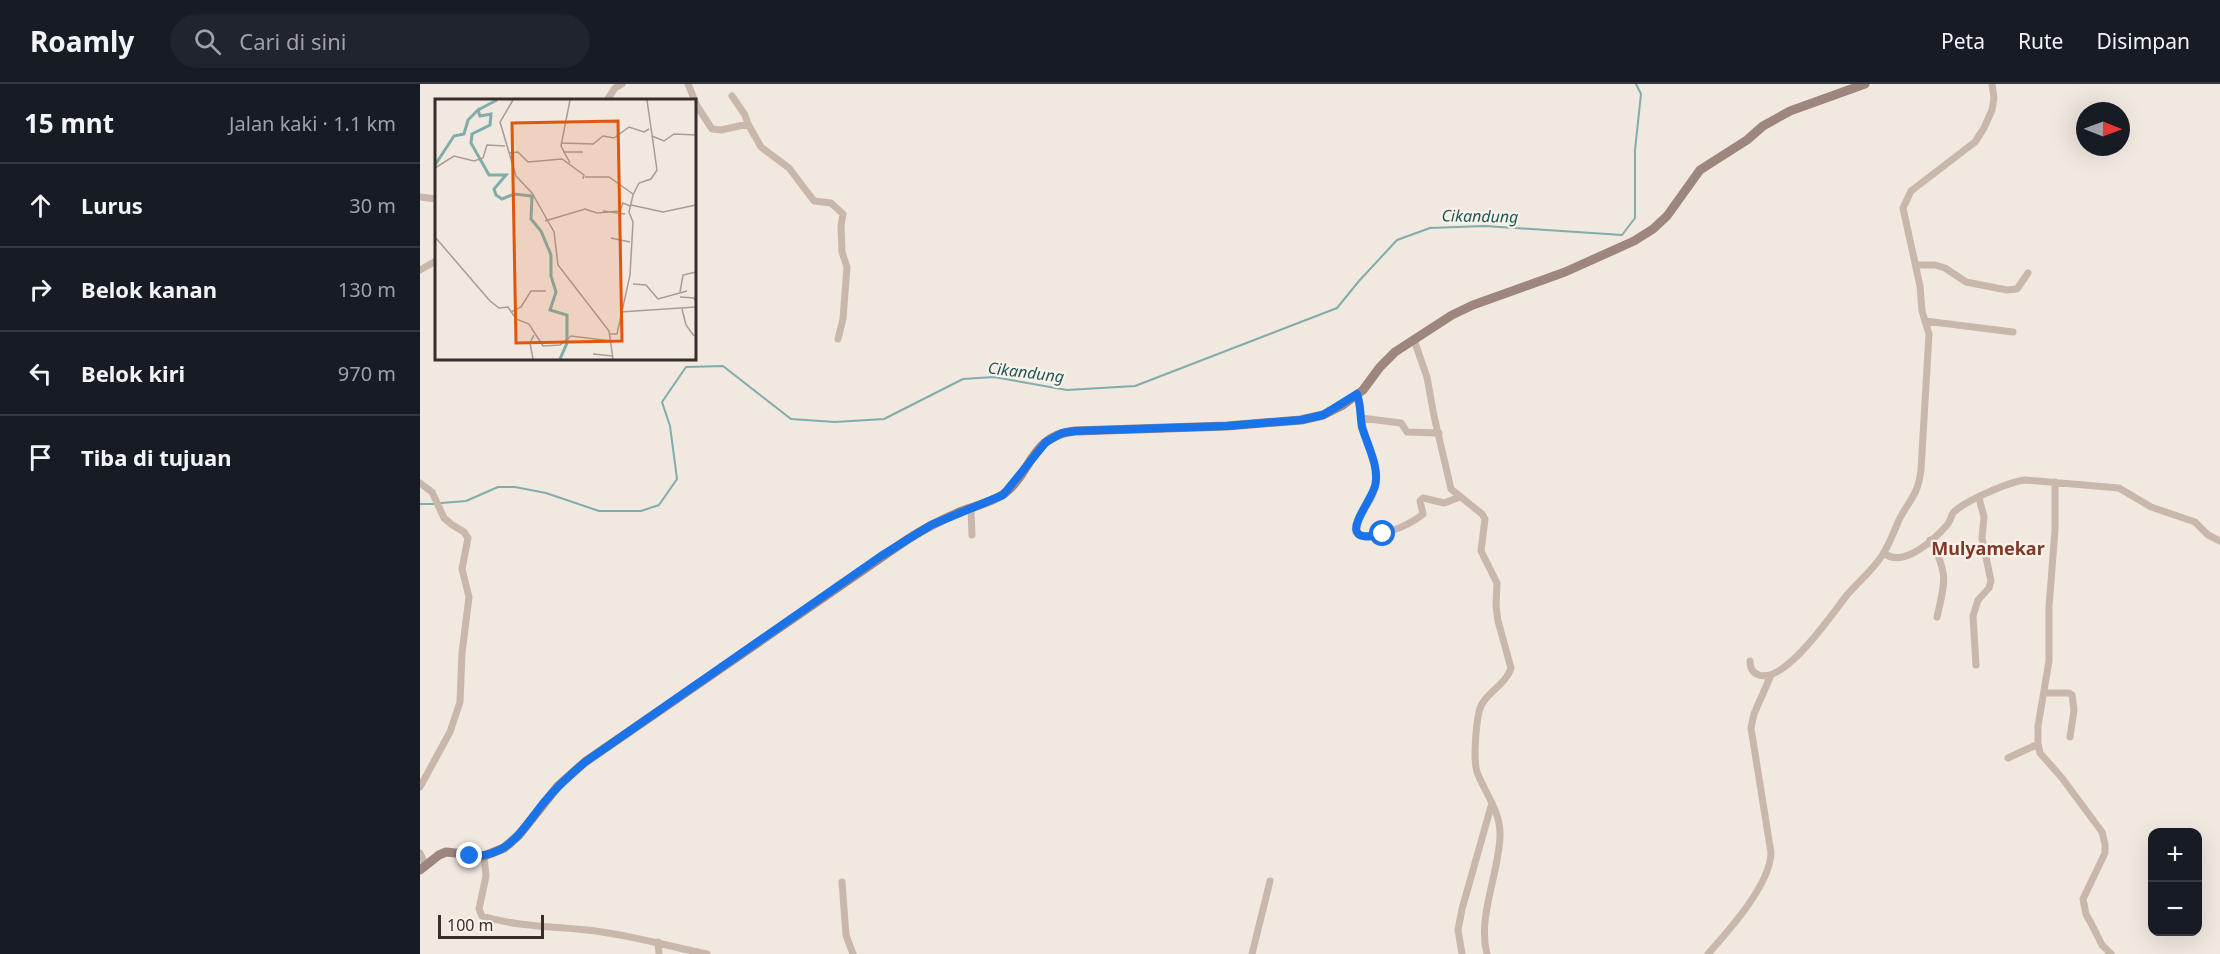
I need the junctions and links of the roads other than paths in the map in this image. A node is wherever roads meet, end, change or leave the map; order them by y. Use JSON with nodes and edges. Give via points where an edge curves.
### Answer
{"nodes":[{"id":1,"x":622,"y":84,"type":"edge"},
{"id":2,"x":688,"y":84,"type":"edge"},
{"id":3,"x":1865,"y":84,"type":"edge"},
{"id":4,"x":1992,"y":84,"type":"edge"},
{"id":5,"x":732,"y":96,"type":"dead end"},
{"id":6,"x":608,"y":99,"type":"edge"},
{"id":7,"x":694,"y":99,"type":"edge"},
{"id":8,"x":696,"y":104,"type":"edge"},
{"id":9,"x":747,"y":124,"type":"junction"},
{"id":10,"x":420,"y":197,"type":"edge"},
{"id":11,"x":435,"y":199,"type":"edge"},
{"id":12,"x":435,"y":262,"type":"edge"},
{"id":13,"x":1916,"y":265,"type":"junction"},
{"id":14,"x":420,"y":270,"type":"edge"},
{"id":15,"x":2028,"y":273,"type":"dead end"},
{"id":16,"x":1925,"y":321,"type":"junction"},
{"id":17,"x":2013,"y":332,"type":"dead end"},
{"id":18,"x":838,"y":339,"type":"dead end"},
{"id":19,"x":1414,"y":340,"type":"junction"},
{"id":20,"x":1357,"y":394,"type":"junction"},
{"id":21,"x":1361,"y":418,"type":"junction"},
{"id":22,"x":1438,"y":433,"type":"junction"},
{"id":23,"x":2055,"y":482,"type":"junction"},
{"id":24,"x":420,"y":483,"type":"edge"},
{"id":25,"x":1460,"y":497,"type":"junction"},
{"id":26,"x":1979,"y":498,"type":"junction"},
{"id":27,"x":971,"y":508,"type":"junction"},
{"id":28,"x":972,"y":535,"type":"dead end"},
{"id":29,"x":1930,"y":540,"type":"junction"},
{"id":30,"x":2220,"y":541,"type":"edge"},
{"id":31,"x":1884,"y":553,"type":"junction"},
{"id":32,"x":1937,"y":618,"type":"dead end"},
{"id":33,"x":1750,"y":661,"type":"dead end"},
{"id":34,"x":1976,"y":665,"type":"dead end"},
{"id":35,"x":1771,"y":675,"type":"junction"},
{"id":36,"x":2045,"y":693,"type":"junction"},
{"id":37,"x":2070,"y":737,"type":"dead end"},
{"id":38,"x":2038,"y":744,"type":"junction"},
{"id":39,"x":2007,"y":758,"type":"dead end"},
{"id":40,"x":420,"y":787,"type":"edge"},
{"id":41,"x":1492,"y":803,"type":"junction"},
{"id":42,"x":420,"y":853,"type":"edge"},
{"id":43,"x":484,"y":856,"type":"junction"},
{"id":44,"x":423,"y":868,"type":"edge"},
{"id":45,"x":1270,"y":881,"type":"dead end"},
{"id":46,"x":842,"y":882,"type":"dead end"},
{"id":47,"x":658,"y":942,"type":"junction"},
{"id":48,"x":658,"y":954,"type":"edge"},
{"id":49,"x":706,"y":954,"type":"edge"},
{"id":50,"x":853,"y":954,"type":"edge"},
{"id":51,"x":1252,"y":954,"type":"edge"},
{"id":52,"x":1462,"y":954,"type":"edge"},
{"id":53,"x":1487,"y":954,"type":"edge"},
{"id":54,"x":1708,"y":954,"type":"edge"},
{"id":55,"x":2111,"y":954,"type":"edge"}],
"edges":[{"from":1,"to":6,"type":"street"},
{"from":2,"to":7,"type":"street"},
{"from":3,"to":19,"type":"street","via":[[1790,111],[1763,126],[1700,170],[1667,216],[1634,242],[1565,272],[1473,304]]},
{"from":4,"to":13,"type":"street","via":[[1992,110],[1975,142],[1906,199],[1905,217]]},
{"from":5,"to":9,"type":"street"},
{"from":8,"to":9,"type":"street","via":[[712,129]]},
{"from":9,"to":18,"type":"street","via":[[761,147],[789,168],[813,201],[831,203],[843,214],[842,252],[847,267]]},
{"from":10,"to":11,"type":"street"},
{"from":12,"to":14,"type":"street"},
{"from":13,"to":15,"type":"street","via":[[1935,265],[1966,282],[2007,290],[2016,289]]},
{"from":13,"to":16,"type":"street"},
{"from":16,"to":17,"type":"street"},
{"from":16,"to":31,"type":"street","via":[[1929,343],[1921,470],[1917,489]]},
{"from":19,"to":20,"type":"street","via":[[1389,357]]},
{"from":19,"to":22,"type":"street","via":[[1427,377]]},
{"from":20,"to":21,"type":"street"},
{"from":20,"to":27,"type":"street","via":[[1323,415],[1301,420],[1062,433],[1046,442],[1003,495]]},
{"from":21,"to":22,"type":"street","via":[[1401,423],[1413,434]]},
{"from":21,"to":25,"type":"street","via":[[1377,479],[1372,497],[1357,521],[1359,535],[1383,534],[1416,520],[1424,512],[1420,501],[1423,498],[1444,503]]},
{"from":22,"to":25,"type":"street","via":[[1451,489]]},
{"from":23,"to":26,"type":"street","via":[[2012,482]]},
{"from":23,"to":30,"type":"street","via":[[2119,488],[2151,507],[2195,522]]},
{"from":23,"to":36,"type":"street"},
{"from":24,"to":40,"type":"street","via":[[432,492],[451,524],[468,538],[462,568],[469,597],[460,702],[450,732]]},
{"from":25,"to":41,"type":"street","via":[[1485,519],[1481,551],[1497,583],[1498,621],[1511,668],[1481,706],[1478,718],[1476,769]]},
{"from":26,"to":29,"type":"street","via":[[1954,512],[1948,524]]},
{"from":26,"to":34,"type":"street","via":[[1991,580],[1973,616]]},
{"from":27,"to":28,"type":"street"},
{"from":27,"to":43,"type":"street","via":[[921,531],[881,556],[615,740],[563,782],[513,842]]},
{"from":29,"to":31,"type":"street","via":[[1918,551],[1904,556]]},
{"from":29,"to":32,"type":"street","via":[[1945,580]]},
{"from":31,"to":35,"type":"street","via":[[1805,646],[1783,669]]},
{"from":33,"to":35,"type":"street","via":[[1756,675]]},
{"from":35,"to":54,"type":"street","via":[[1751,728],[1771,853],[1769,869],[1763,884]]},
{"from":36,"to":37,"type":"street","via":[[2072,695]]},
{"from":36,"to":38,"type":"street"},
{"from":38,"to":39,"type":"street"},
{"from":38,"to":55,"type":"street","via":[[2040,753],[2102,832],[2105,853],[2083,899],[2092,926]]},
{"from":41,"to":52,"type":"street","via":[[1462,909],[1458,930]]},
{"from":41,"to":53,"type":"street","via":[[1500,834],[1485,931]]},
{"from":42,"to":44,"type":"street"},
{"from":43,"to":44,"type":"street","via":[[446,852]]},
{"from":43,"to":47,"type":"street","via":[[486,876],[479,909],[482,916]]},
{"from":45,"to":51,"type":"street"},
{"from":46,"to":50,"type":"street","via":[[846,935]]},
{"from":47,"to":48,"type":"street"},
{"from":47,"to":49,"type":"street"}]}
